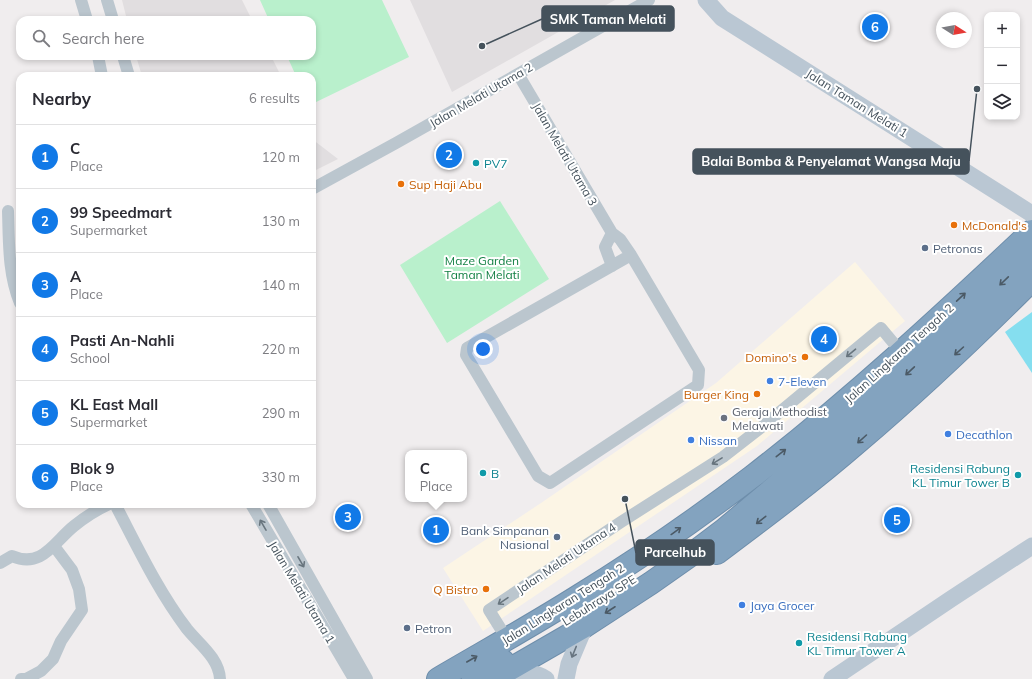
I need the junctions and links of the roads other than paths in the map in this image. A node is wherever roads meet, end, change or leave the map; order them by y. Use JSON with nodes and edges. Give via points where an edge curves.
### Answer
{"nodes":[{"id":1,"x":81,"y":0,"type":"edge"},
{"id":2,"x":107,"y":0,"type":"edge"},
{"id":3,"x":649,"y":0,"type":"edge"},
{"id":4,"x":706,"y":0,"type":"edge"},
{"id":5,"x":86,"y":16,"type":"edge"},
{"id":6,"x":112,"y":16,"type":"edge"},
{"id":7,"x":99,"y":60,"type":"edge"},
{"id":8,"x":124,"y":60,"type":"edge"},
{"id":9,"x":101,"y":72,"type":"edge"},
{"id":10,"x":128,"y":72,"type":"edge"},
{"id":11,"x":518,"y":74,"type":"junction"},
{"id":12,"x":316,"y":187,"type":"edge"},
{"id":13,"x":16,"y":209,"type":"edge"},
{"id":14,"x":4,"y":210,"type":"edge"},
{"id":15,"x":1032,"y":214,"type":"edge"},
{"id":16,"x":1032,"y":231,"type":"edge"},
{"id":17,"x":612,"y":233,"type":"junction"},
{"id":18,"x":1032,"y":254,"type":"edge"},
{"id":19,"x":631,"y":255,"type":"junction"},
{"id":20,"x":612,"y":266,"type":"junction"},
{"id":21,"x":1032,"y":280,"type":"edge"},
{"id":22,"x":16,"y":288,"type":"edge"},
{"id":23,"x":901,"y":352,"type":"junction"},
{"id":24,"x":765,"y":496,"type":"junction"},
{"id":25,"x":100,"y":508,"type":"edge"},
{"id":26,"x":117,"y":508,"type":"edge"},
{"id":27,"x":253,"y":508,"type":"edge"},
{"id":28,"x":270,"y":508,"type":"edge"},
{"id":29,"x":54,"y":546,"type":"junction"},
{"id":30,"x":1032,"y":546,"type":"edge"},
{"id":31,"x":0,"y":563,"type":"edge"},
{"id":32,"x":651,"y":583,"type":"junction"},
{"id":33,"x":585,"y":626,"type":"junction"},
{"id":34,"x":516,"y":643,"type":"junction"},
{"id":35,"x":497,"y":676,"type":"edge"},
{"id":36,"x":21,"y":679,"type":"edge"},
{"id":37,"x":220,"y":679,"type":"edge"},
{"id":38,"x":354,"y":679,"type":"edge"},
{"id":39,"x":367,"y":679,"type":"edge"},
{"id":40,"x":438,"y":679,"type":"edge"},
{"id":41,"x":473,"y":679,"type":"edge"},
{"id":42,"x":546,"y":679,"type":"edge"},
{"id":43,"x":566,"y":679,"type":"edge"},
{"id":44,"x":832,"y":679,"type":"edge"}],
"edges":[{"from":1,"to":5,"type":"street"},
{"from":2,"to":6,"type":"street"},
{"from":3,"to":11,"type":"street","name":"Jalan Melati Utama 2"},
{"from":4,"to":15,"type":"street","name":"Jalan Taman Melati 1","via":[[722,18]]},
{"from":7,"to":9,"type":"street"},
{"from":8,"to":10,"type":"street"},
{"from":11,"to":12,"type":"street","name":"Jalan Melati Utama 2"},
{"from":11,"to":17,"type":"street","name":"Jalan Melati Utama 3"},
{"from":13,"to":14,"type":"street"},
{"from":14,"to":22,"type":"street"},
{"from":23,"to":16,"type":"highway","name":"Jalan Lingkaran Tengah 2","one_way":true},
{"from":17,"to":19,"type":"street","name":"Jalan Melati Utama 3","via":[[620,239]]},
{"from":17,"to":20,"type":"street","via":[[605,247]]},
{"from":18,"to":24,"type":"highway","name":"Jalan Lingkaran Tengah 2","one_way":true,"via":[[881,398]]},
{"from":19,"to":20,"type":"street"},
{"from":19,"to":20,"type":"street","name":"Jalan Melati Utama 3","via":[[699,370],[698,385],[550,483],[538,476],[466,356],[467,348]]},
{"from":21,"to":32,"type":"highway","one_way":true,"via":[[988,325],[858,443],[678,581]]},
{"from":34,"to":23,"type":"highway","name":"Jalan Lingkaran Tengah 2","one_way":true,"via":[[752,476],[828,416]]},
{"from":23,"to":34,"type":"street","name":"Jalan Melati Utama 4","one_way":true,"via":[[880,328],[723,457],[489,610]]},
{"from":24,"to":32,"type":"highway","name":"Jalan Lingkaran Tengah 2"},
{"from":24,"to":34,"type":"highway","name":"Lebuhraya SPE","via":[[747,498],[665,558]]},
{"from":25,"to":29,"type":"street","via":[[74,526]]},
{"from":26,"to":37,"type":"street","via":[[161,592],[216,664]]},
{"from":38,"to":27,"type":"street","name":"Jalan Melati Utama 1","one_way":true},
{"from":28,"to":39,"type":"street","name":"Jalan Melati Utama 1","one_way":true},
{"from":29,"to":31,"type":"street","via":[[32,560],[12,556]]},
{"from":29,"to":36,"type":"street","via":[[72,570],[79,589],[82,610],[61,641],[53,659],[41,671]]},
{"from":30,"to":44,"type":"street"},
{"from":32,"to":33,"type":"highway","name":"Jalan Lingkaran Tengah 2","one_way":true},
{"from":33,"to":35,"type":"highway","name":"Jalan Lingkaran Tengah 2"},
{"from":33,"to":43,"type":"street","one_way":true,"via":[[569,664]]},
{"from":40,"to":34,"type":"highway","name":"Jalan Lingkaran Tengah 2","one_way":true},
{"from":34,"to":41,"type":"highway","name":"Lebuhraya SPE"},
{"from":35,"to":42,"type":"street","via":[[523,672]]}]}
